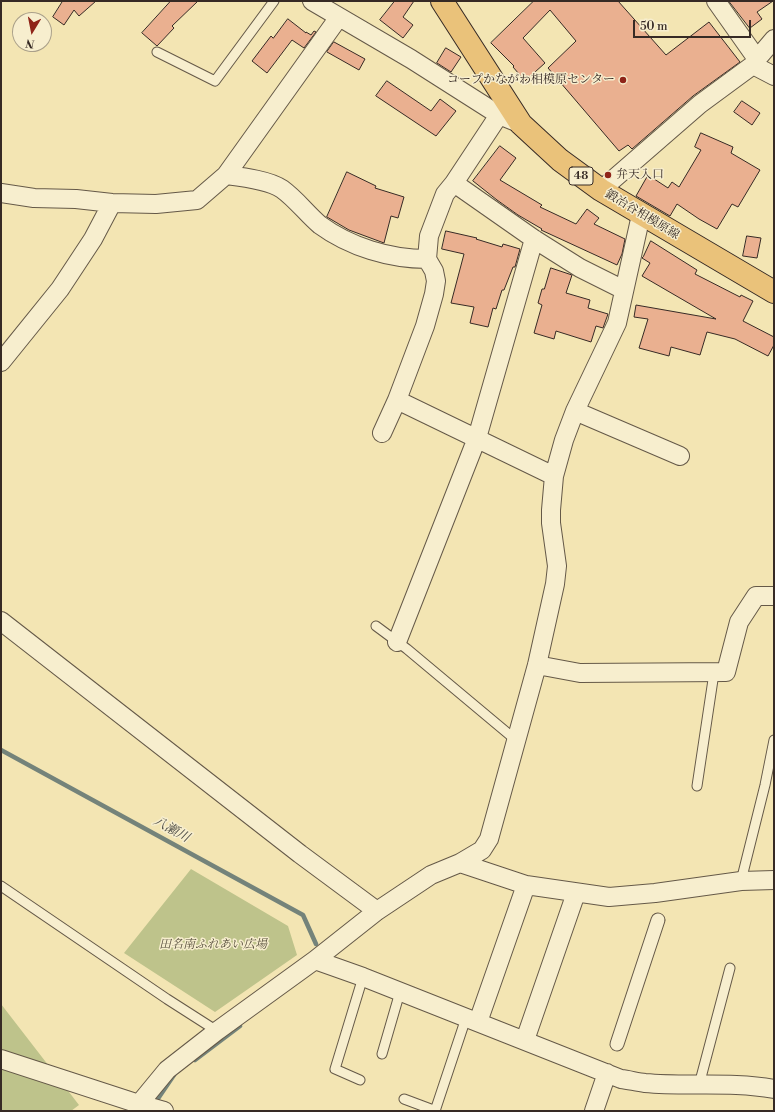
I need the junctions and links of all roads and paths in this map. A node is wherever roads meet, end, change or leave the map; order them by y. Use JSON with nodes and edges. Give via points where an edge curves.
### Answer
{"nodes":[{"id":1,"x":274,"y":1,"type":"edge"},
{"id":2,"x":312,"y":1,"type":"edge"},
{"id":3,"x":442,"y":1,"type":"edge"},
{"id":4,"x":716,"y":1,"type":"edge"},
{"id":5,"x":339,"y":17,"type":"junction"},
{"id":6,"x":774,"y":38,"type":"edge"},
{"id":7,"x":157,"y":52,"type":"dead end"},
{"id":8,"x":755,"y":62,"type":"junction"},
{"id":9,"x":774,"y":76,"type":"edge"},
{"id":10,"x":499,"y":115,"type":"junction"},
{"id":11,"x":521,"y":124,"type":"junction"},
{"id":12,"x":226,"y":175,"type":"junction"},
{"id":13,"x":454,"y":183,"type":"junction"},
{"id":14,"x":601,"y":190,"type":"junction"},
{"id":15,"x":1,"y":193,"type":"edge"},
{"id":16,"x":112,"y":203,"type":"junction"},
{"id":17,"x":641,"y":215,"type":"junction"},
{"id":18,"x":534,"y":239,"type":"junction"},
{"id":19,"x":427,"y":259,"type":"junction"},
{"id":20,"x":624,"y":290,"type":"junction"},
{"id":21,"x":774,"y":292,"type":"edge"},
{"id":22,"x":1,"y":362,"type":"edge"},
{"id":23,"x":397,"y":400,"type":"junction"},
{"id":24,"x":576,"y":411,"type":"junction"},
{"id":25,"x":382,"y":433,"type":"dead end"},
{"id":26,"x":477,"y":438,"type":"junction"},
{"id":27,"x":680,"y":456,"type":"dead end"},
{"id":28,"x":554,"y":476,"type":"junction"},
{"id":29,"x":774,"y":596,"type":"edge"},
{"id":30,"x":1,"y":621,"type":"edge"},
{"id":31,"x":376,"y":626,"type":"dead end"},
{"id":32,"x":396,"y":642,"type":"junction"},
{"id":33,"x":538,"y":665,"type":"junction"},
{"id":34,"x":714,"y":672,"type":"junction"},
{"id":35,"x":774,"y":740,"type":"edge"},
{"id":36,"x":517,"y":741,"type":"junction"},
{"id":37,"x":697,"y":786,"type":"dead end"},
{"id":38,"x":460,"y":863,"type":"junction"},
{"id":39,"x":774,"y":880,"type":"edge"},
{"id":40,"x":741,"y":881,"type":"junction"},
{"id":41,"x":526,"y":885,"type":"junction"},
{"id":42,"x":1,"y":886,"type":"edge"},
{"id":43,"x":576,"y":892,"type":"junction"},
{"id":44,"x":377,"y":911,"type":"junction"},
{"id":45,"x":658,"y":920,"type":"dead end"},
{"id":46,"x":315,"y":960,"type":"junction"},
{"id":47,"x":730,"y":968,"type":"dead end"},
{"id":48,"x":363,"y":977,"type":"junction"},
{"id":49,"x":400,"y":992,"type":"junction"},
{"id":50,"x":472,"y":1020,"type":"junction"},
{"id":51,"x":217,"y":1031,"type":"junction"},
{"id":52,"x":525,"y":1040,"type":"junction"},
{"id":53,"x":616,"y":1044,"type":"dead end"},
{"id":54,"x":382,"y":1054,"type":"dead end"},
{"id":55,"x":1,"y":1059,"type":"edge"},
{"id":56,"x":606,"y":1073,"type":"junction"},
{"id":57,"x":360,"y":1080,"type":"dead end"},
{"id":58,"x":699,"y":1085,"type":"junction"},
{"id":59,"x":774,"y":1089,"type":"edge"},
{"id":60,"x":404,"y":1099,"type":"dead end"},
{"id":61,"x":140,"y":1107,"type":"edge"},
{"id":62,"x":163,"y":1111,"type":"edge"},
{"id":63,"x":436,"y":1111,"type":"edge"},
{"id":64,"x":594,"y":1111,"type":"edge"}],
"edges":[{"from":1,"to":7,"type":"lane","via":[[215,81]]},
{"from":2,"to":5,"type":"street"},
{"from":3,"to":11,"type":"main road","name":"鍛冶谷相模原線","number":"48"},
{"from":4,"to":8,"type":"street"},
{"from":5,"to":10,"type":"street"},
{"from":5,"to":12,"type":"street"},
{"from":6,"to":8,"type":"street"},
{"from":8,"to":9,"type":"street"},
{"from":8,"to":14,"type":"street","via":[[700,104]]},
{"from":10,"to":11,"type":"street"},
{"from":10,"to":13,"type":"street"},
{"from":11,"to":14,"type":"main road","name":"鍛冶谷相模原線","number":"48","via":[[560,160]]},
{"from":12,"to":16,"type":"street","via":[[197,200],[156,204]]},
{"from":12,"to":19,"type":"street","via":[[272,184],[282,189],[321,225],[364,248]]},
{"from":13,"to":18,"type":"street"},
{"from":13,"to":19,"type":"street","via":[[445,194],[429,236]]},
{"from":14,"to":17,"type":"main road","name":"鍛冶谷相模原線","number":"48"},
{"from":15,"to":16,"type":"street","via":[[34,198]]},
{"from":16,"to":22,"type":"street","via":[[93,239],[60,289]]},
{"from":17,"to":20,"type":"street"},
{"from":17,"to":21,"type":"main road","name":"鍛冶谷相模原線","number":"48"},
{"from":18,"to":20,"type":"street","via":[[580,268]]},
{"from":18,"to":26,"type":"street"},
{"from":19,"to":23,"type":"street","via":[[434,271],[434,294],[425,326]]},
{"from":20,"to":24,"type":"street","via":[[617,323]]},
{"from":23,"to":25,"type":"street"},
{"from":23,"to":26,"type":"street"},
{"from":24,"to":27,"type":"street"},
{"from":24,"to":28,"type":"street","via":[[564,440]]},
{"from":26,"to":28,"type":"street"},
{"from":26,"to":32,"type":"street"},
{"from":28,"to":33,"type":"street","via":[[551,523],[557,566]]},
{"from":29,"to":34,"type":"street","via":[[756,596],[739,622],[726,672]]},
{"from":30,"to":44,"type":"street"},
{"from":31,"to":32,"type":"lane"},
{"from":32,"to":36,"type":"lane"},
{"from":33,"to":34,"type":"street","via":[[580,674]]},
{"from":33,"to":36,"type":"street"},
{"from":34,"to":37,"type":"lane"},
{"from":35,"to":40,"type":"lane"},
{"from":36,"to":38,"type":"street","via":[[489,839],[482,850]]},
{"from":38,"to":41,"type":"street"},
{"from":38,"to":44,"type":"street","via":[[431,875]]},
{"from":39,"to":40,"type":"street"},
{"from":40,"to":43,"type":"street","via":[[609,897]]},
{"from":41,"to":43,"type":"street"},
{"from":41,"to":50,"type":"street"},
{"from":42,"to":51,"type":"lane"},
{"from":43,"to":52,"type":"street"},
{"from":44,"to":46,"type":"street"},
{"from":45,"to":53,"type":"street"},
{"from":46,"to":48,"type":"street"},
{"from":46,"to":51,"type":"street"},
{"from":47,"to":58,"type":"lane"},
{"from":48,"to":49,"type":"street"},
{"from":48,"to":57,"type":"lane","via":[[335,1069]]},
{"from":49,"to":50,"type":"street"},
{"from":49,"to":54,"type":"lane"},
{"from":50,"to":52,"type":"street"},
{"from":50,"to":63,"type":"lane"},
{"from":51,"to":61,"type":"street","via":[[167,1070]]},
{"from":52,"to":56,"type":"street"},
{"from":55,"to":61,"type":"street"},
{"from":56,"to":58,"type":"street","via":[[644,1083]]},
{"from":56,"to":64,"type":"street"},
{"from":58,"to":59,"type":"street","via":[[746,1085]]},
{"from":60,"to":63,"type":"lane"},
{"from":61,"to":62,"type":"street"}]}
